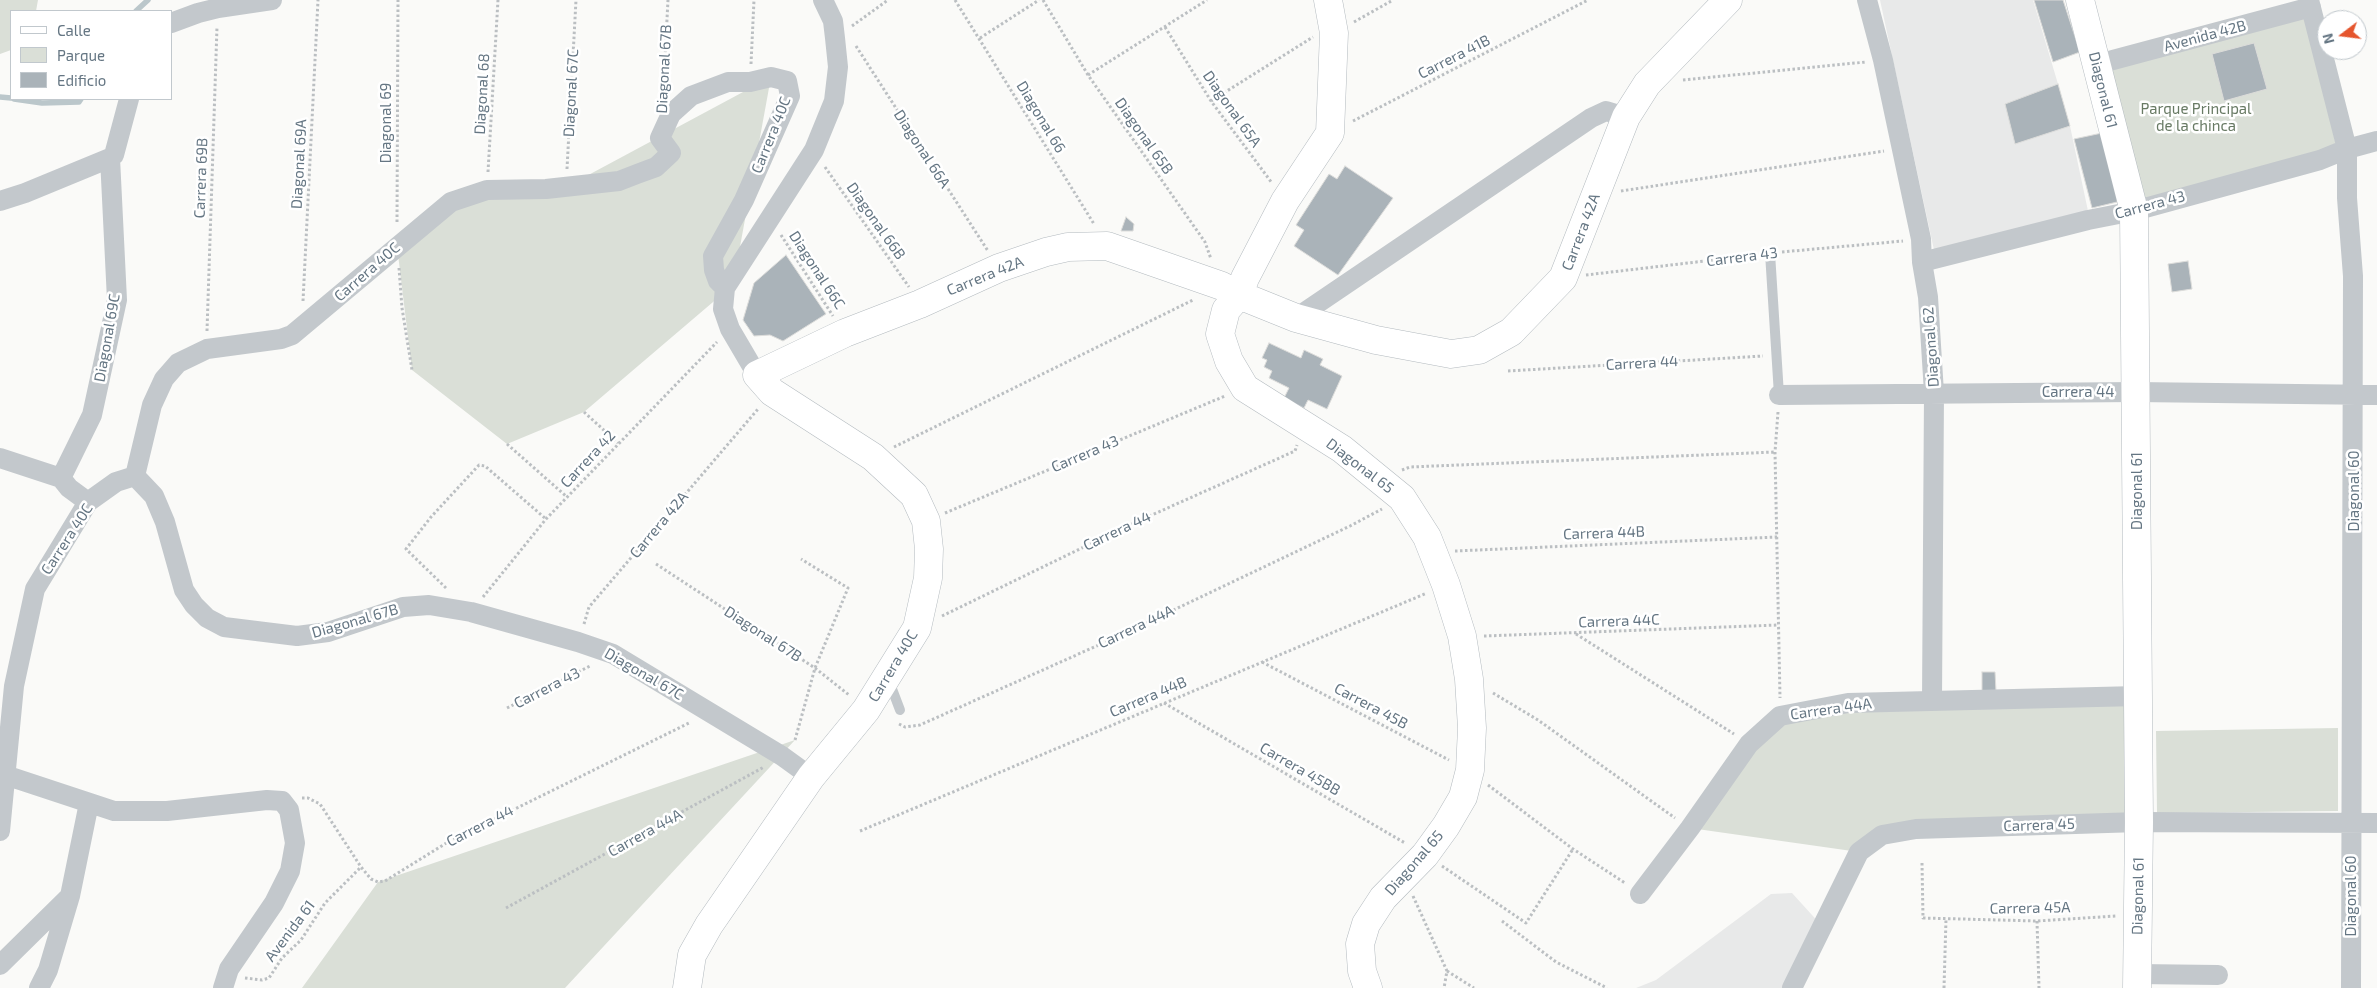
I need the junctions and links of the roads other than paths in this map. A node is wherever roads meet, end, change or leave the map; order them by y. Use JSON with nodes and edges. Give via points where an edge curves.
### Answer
{"nodes":[{"id":1,"x":272,"y":0,"type":"edge"},
{"id":2,"x":823,"y":0,"type":"edge"},
{"id":3,"x":1328,"y":0,"type":"edge"},
{"id":4,"x":1728,"y":0,"type":"edge"},
{"id":5,"x":1867,"y":0,"type":"edge"},
{"id":6,"x":2080,"y":0,"type":"edge"},
{"id":7,"x":2310,"y":4,"type":"edge"},
{"id":8,"x":172,"y":23,"type":"edge"},
{"id":9,"x":2098,"y":64,"type":"junction"},
{"id":10,"x":129,"y":100,"type":"edge"},
{"id":11,"x":1626,"y":118,"type":"junction"},
{"id":12,"x":2377,"y":142,"type":"edge"},
{"id":13,"x":2347,"y":149,"type":"junction"},
{"id":14,"x":110,"y":158,"type":"junction"},
{"id":15,"x":0,"y":201,"type":"edge"},
{"id":16,"x":2134,"y":211,"type":"junction"},
{"id":17,"x":1770,"y":253,"type":"road end"},
{"id":18,"x":1922,"y":262,"type":"junction"},
{"id":19,"x":724,"y":288,"type":"junction"},
{"id":20,"x":1230,"y":291,"type":"junction"},
{"id":21,"x":1296,"y":318,"type":"junction"},
{"id":22,"x":764,"y":383,"type":"junction"},
{"id":23,"x":2136,"y":392,"type":"junction"},
{"id":24,"x":1934,"y":393,"type":"junction"},
{"id":25,"x":2354,"y":394,"type":"junction"},
{"id":26,"x":1779,"y":395,"type":"joint"},
{"id":27,"x":2377,"y":395,"type":"edge"},
{"id":28,"x":0,"y":458,"type":"edge"},
{"id":29,"x":135,"y":476,"type":"junction"},
{"id":30,"x":61,"y":478,"type":"junction"},
{"id":31,"x":88,"y":502,"type":"junction"},
{"id":32,"x":429,"y":604,"type":"joint"},
{"id":33,"x":888,"y":674,"type":"junction"},
{"id":34,"x":2138,"y":696,"type":"junction"},
{"id":35,"x":1932,"y":700,"type":"junction"},
{"id":36,"x":900,"y":710,"type":"dead end"},
{"id":37,"x":5,"y":775,"type":"junction"},
{"id":38,"x":812,"y":777,"type":"junction"},
{"id":39,"x":90,"y":803,"type":"junction"},
{"id":40,"x":2139,"y":822,"type":"junction"},
{"id":41,"x":2352,"y":823,"type":"junction"},
{"id":42,"x":2377,"y":824,"type":"edge"},
{"id":43,"x":0,"y":831,"type":"edge"},
{"id":44,"x":1640,"y":894,"type":"road end"},
{"id":45,"x":70,"y":896,"type":"junction"},
{"id":46,"x":0,"y":965,"type":"edge"},
{"id":47,"x":2218,"y":975,"type":"dead end"},
{"id":48,"x":226,"y":979,"type":"edge"},
{"id":49,"x":2137,"y":981,"type":"edge"},
{"id":50,"x":39,"y":988,"type":"edge"},
{"id":51,"x":687,"y":988,"type":"edge"},
{"id":52,"x":1368,"y":988,"type":"edge"},
{"id":53,"x":1792,"y":988,"type":"edge"},
{"id":54,"x":2351,"y":988,"type":"edge"}],
"edges":[{"from":1,"to":8,"type":"street","via":[[218,8]]},
{"from":2,"to":19,"type":"street","via":[[840,34],[834,101],[814,150]]},
{"from":3,"to":20,"type":"street","name":"Diagonal 65","via":[[1334,33],[1330,133],[1285,201],[1245,278]]},
{"from":4,"to":11,"type":"street","name":"Carrera 42A","via":[[1648,84]]},
{"from":5,"to":18,"type":"street","name":"Diagonal 62","via":[[1902,148],[1921,239]]},
{"from":6,"to":9,"type":"street","name":"Diagonal 61"},
{"from":7,"to":9,"type":"street","name":"Avenida 42B"},
{"from":7,"to":13,"type":"street","name":"Diagonal 60"},
{"from":9,"to":16,"type":"street","name":"Diagonal 61"},
{"from":10,"to":14,"type":"street","name":"Diagonal 69C","via":[[114,155]]},
{"from":11,"to":21,"type":"street","via":[[1606,111],[1591,118]]},
{"from":11,"to":21,"type":"street","name":"Carrera 42A","via":[[1563,278],[1511,332],[1479,350],[1450,354],[1376,340]]},
{"from":12,"to":13,"type":"street","name":"Carrera 43"},
{"from":13,"to":16,"type":"street","name":"Carrera 43","via":[[2320,160]]},
{"from":13,"to":25,"type":"street","name":"Diagonal 60","via":[[2346,198],[2354,276]]},
{"from":14,"to":15,"type":"street"},
{"from":14,"to":30,"type":"street","name":"Diagonal 69C","via":[[117,300],[92,415]]},
{"from":16,"to":18,"type":"street","name":"Carrera 43"},
{"from":16,"to":23,"type":"street","name":"Diagonal 61"},
{"from":17,"to":26,"type":"lane"},
{"from":18,"to":24,"type":"street","name":"Diagonal 62","via":[[1928,297]]},
{"from":19,"to":22,"type":"street","name":"Carrera 40C","via":[[723,309],[730,330]]},
{"from":19,"to":29,"type":"street","name":"Carrera 40C","via":[[716,275],[713,256],[744,200],[790,96],[787,81],[771,77],[750,82],[728,82],[691,96],[670,114],[660,138],[671,153],[656,167],[619,180],[566,187],[487,190],[451,202],[302,329],[280,339],[206,349],[178,363],[164,379],[152,405]]},
{"from":20,"to":21,"type":"street","name":"Carrera 42A"},
{"from":20,"to":22,"type":"street","name":"Carrera 42A","via":[[1107,246],[1068,247],[999,268],[920,304],[844,333]]},
{"from":20,"to":52,"type":"street","name":"Diagonal 65","via":[[1220,334],[1228,361],[1244,388],[1342,449],[1402,498],[1420,524],[1446,585],[1462,636],[1472,728],[1470,770],[1463,797],[1425,855],[1384,898],[1366,924],[1360,944],[1362,971]]},
{"from":22,"to":33,"type":"street","name":"Carrera 40C","via":[[873,458],[914,496],[926,521],[928,578],[916,628]]},
{"from":23,"to":24,"type":"street","name":"Carrera 44"},
{"from":23,"to":25,"type":"street","name":"Carrera 44"},
{"from":23,"to":34,"type":"street","name":"Diagonal 61"},
{"from":24,"to":26,"type":"street","name":"Carrera 44"},
{"from":24,"to":35,"type":"street","name":"Diagonal 62"},
{"from":25,"to":27,"type":"street","name":"Carrera 44"},
{"from":25,"to":41,"type":"street","name":"Diagonal 60"},
{"from":28,"to":30,"type":"street"},
{"from":29,"to":31,"type":"street","name":"Carrera 40C","via":[[116,482]]},
{"from":29,"to":32,"type":"street","name":"Diagonal 67B","via":[[154,496],[165,522],[184,590],[207,618],[224,626],[297,636],[328,632],[403,607]]},
{"from":30,"to":31,"type":"street","via":[[68,488]]},
{"from":31,"to":37,"type":"street","name":"Carrera 40C","via":[[35,590],[14,686]]},
{"from":32,"to":38,"type":"street","name":"Diagonal 67C","via":[[471,612],[613,654]]},
{"from":33,"to":36,"type":"lane"},
{"from":33,"to":38,"type":"street","name":"Carrera 40C","via":[[866,710]]},
{"from":34,"to":35,"type":"street","name":"Carrera 44A"},
{"from":34,"to":40,"type":"street","name":"Diagonal 61"},
{"from":35,"to":44,"type":"street","name":"Carrera 44A","via":[[1848,703],[1780,716],[1749,744]]},
{"from":37,"to":39,"type":"street"},
{"from":37,"to":43,"type":"street","name":"Carrera 40C"},
{"from":38,"to":51,"type":"street","name":"Carrera 40C","via":[[709,924],[692,955]]},
{"from":39,"to":45,"type":"street"},
{"from":39,"to":48,"type":"street","via":[[114,811],[167,811],[267,800],[282,801],[289,810],[295,843],[290,871],[274,903]]},
{"from":40,"to":41,"type":"street","name":"Carrera 45"},
{"from":40,"to":49,"type":"street","name":"Diagonal 61"},
{"from":40,"to":53,"type":"street","name":"Carrera 45","via":[[1916,829],[1882,835],[1859,852]]},
{"from":41,"to":42,"type":"street","name":"Carrera 45"},
{"from":41,"to":54,"type":"street","name":"Diagonal 60"},
{"from":45,"to":46,"type":"street"},
{"from":45,"to":50,"type":"street","via":[[48,970]]},
{"from":47,"to":49,"type":"street"}]}
